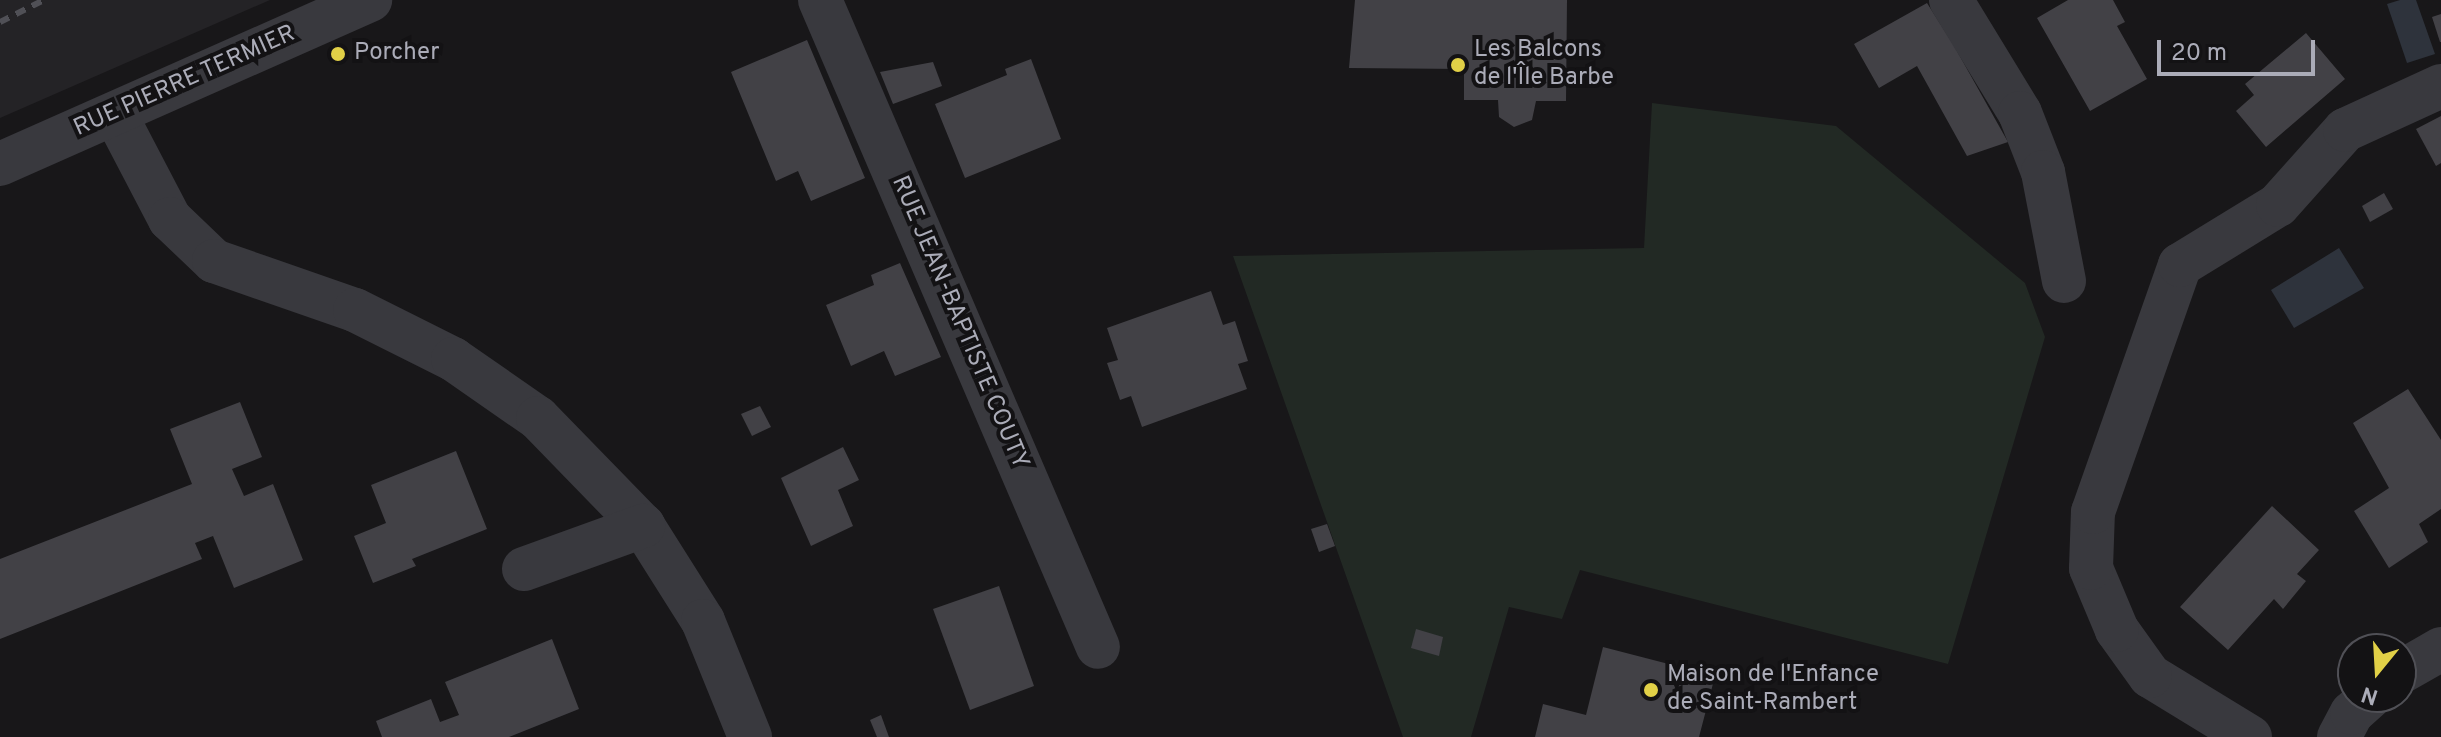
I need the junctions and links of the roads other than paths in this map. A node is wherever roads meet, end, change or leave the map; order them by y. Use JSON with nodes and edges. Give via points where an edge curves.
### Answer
{"nodes":[{"id":1,"x":370,"y":0,"type":"edge"},
{"id":2,"x":820,"y":0,"type":"edge"},
{"id":3,"x":1951,"y":0,"type":"edge"},
{"id":4,"x":2441,"y":86,"type":"edge"},
{"id":5,"x":115,"y":114,"type":"junction"},
{"id":6,"x":0,"y":164,"type":"edge"},
{"id":7,"x":2064,"y":281,"type":"dead end"},
{"id":8,"x":643,"y":526,"type":"junction"},
{"id":9,"x":524,"y":569,"type":"dead end"},
{"id":10,"x":1098,"y":647,"type":"dead end"},
{"id":11,"x":2441,"y":649,"type":"edge"},
{"id":12,"x":2417,"y":663,"type":"edge"},
{"id":13,"x":2352,"y":713,"type":"edge"},
{"id":14,"x":750,"y":737,"type":"edge"},
{"id":15,"x":2250,"y":737,"type":"edge"},
{"id":16,"x":2339,"y":737,"type":"edge"}],
"edges":[{"from":1,"to":5,"type":"street","name":"RUE PIERRE TERMIER"},
{"from":2,"to":10,"type":"street","name":"RUE JEAN-BAPTISTE COUTY"},
{"from":3,"to":7,"type":"street","via":[[2020,113],[2043,172]]},
{"from":4,"to":15,"type":"street","via":[[2345,130],[2278,205],[2180,265],[2093,512],[2091,568],[2117,630],[2150,676]]},
{"from":5,"to":6,"type":"street","name":"RUE PIERRE TERMIER"},
{"from":5,"to":8,"type":"street","via":[[170,219],[214,261],[355,310],[453,359],[538,418]]},
{"from":8,"to":9,"type":"street"},
{"from":8,"to":14,"type":"street","via":[[703,621]]},
{"from":11,"to":12,"type":"street"},
{"from":13,"to":16,"type":"street"}]}
